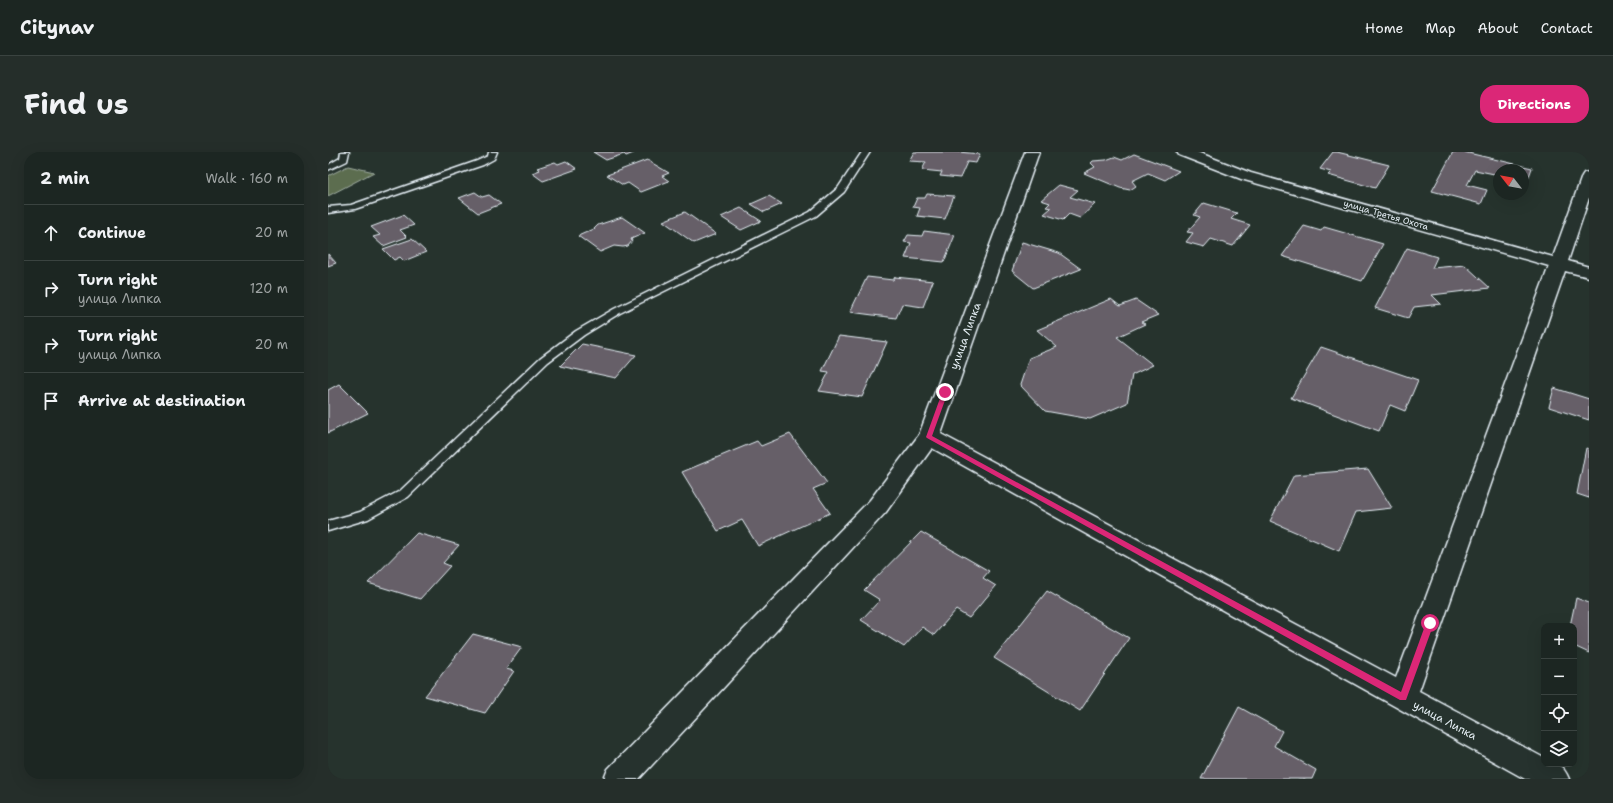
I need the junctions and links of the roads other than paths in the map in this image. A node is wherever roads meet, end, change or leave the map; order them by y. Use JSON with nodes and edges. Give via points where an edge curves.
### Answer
{"nodes":[{"id":1,"x":345,"y":152,"type":"edge"},
{"id":2,"x":493,"y":152,"type":"edge"},
{"id":3,"x":866,"y":152,"type":"edge"},
{"id":4,"x":1032,"y":152,"type":"edge"},
{"id":5,"x":1184,"y":152,"type":"edge"},
{"id":6,"x":328,"y":168,"type":"edge"},
{"id":7,"x":1589,"y":176,"type":"edge"},
{"id":8,"x":328,"y":210,"type":"edge"},
{"id":9,"x":1559,"y":264,"type":"junction"},
{"id":10,"x":1589,"y":272,"type":"edge"},
{"id":11,"x":929,"y":437,"type":"junction"},
{"id":12,"x":328,"y":526,"type":"edge"},
{"id":13,"x":1403,"y":698,"type":"junction"},
{"id":14,"x":619,"y":779,"type":"edge"},
{"id":15,"x":1554,"y":779,"type":"edge"}],
"edges":[{"from":1,"to":6,"type":"lane","via":[[344,159]]},
{"from":2,"to":8,"type":"lane","via":[[491,157],[480,163],[352,207]]},
{"from":3,"to":12,"type":"lane","via":[[841,190],[812,214],[617,311],[580,333],[544,360],[404,494],[364,516]]},
{"from":4,"to":11,"type":"street","name":"улица Липка"},
{"from":5,"to":9,"type":"street","name":"улица Третья Охота","via":[[1246,176]]},
{"from":7,"to":9,"type":"street"},
{"from":9,"to":10,"type":"street","name":"улица Третья Охота"},
{"from":9,"to":13,"type":"street"},
{"from":11,"to":13,"type":"street","name":"улица Липка"},
{"from":11,"to":14,"type":"street","via":[[878,506]]},
{"from":13,"to":15,"type":"street","name":"улица Липка"}]}
